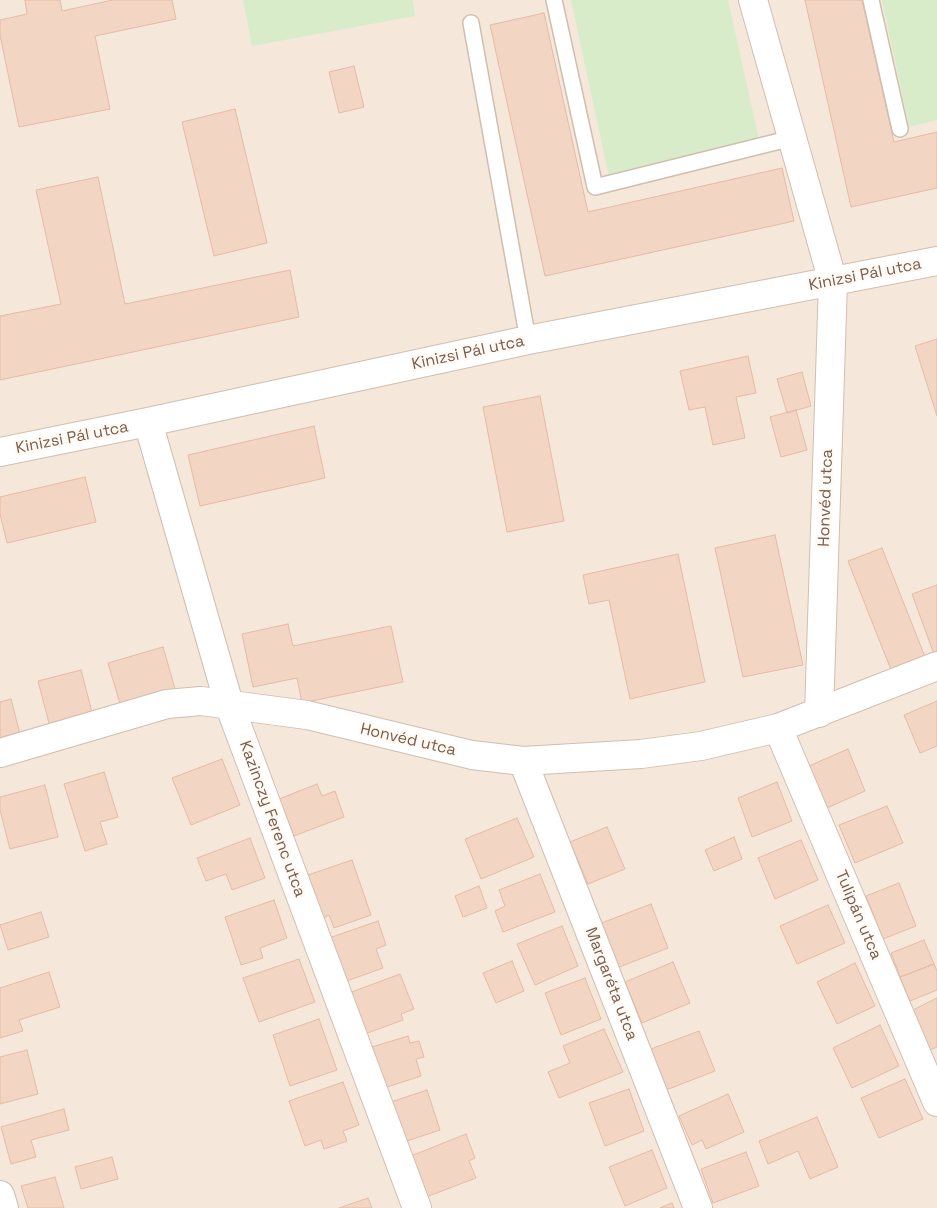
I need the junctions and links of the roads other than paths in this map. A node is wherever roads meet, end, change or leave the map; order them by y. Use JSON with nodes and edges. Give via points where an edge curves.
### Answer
{"nodes":[{"id":1,"x":554,"y":0,"type":"edge"},
{"id":2,"x":752,"y":0,"type":"edge"},
{"id":3,"x":871,"y":0,"type":"edge"},
{"id":4,"x":471,"y":24,"type":"dead end"},
{"id":5,"x":900,"y":129,"type":"dead end"},
{"id":6,"x":792,"y":138,"type":"junction"},
{"id":7,"x":937,"y":261,"type":"edge"},
{"id":8,"x":833,"y":282,"type":"junction"},
{"id":9,"x":528,"y":340,"type":"junction"},
{"id":10,"x":148,"y":422,"type":"junction"},
{"id":11,"x":0,"y":452,"type":"edge"},
{"id":12,"x":937,"y":666,"type":"edge"},
{"id":13,"x":229,"y":704,"type":"junction"},
{"id":14,"x":819,"y":713,"type":"junction"},
{"id":15,"x":778,"y":728,"type":"junction"},
{"id":16,"x":0,"y":753,"type":"edge"},
{"id":17,"x":523,"y":760,"type":"junction"},
{"id":18,"x":937,"y":1102,"type":"edge"},
{"id":19,"x":0,"y":1195,"type":"edge"},
{"id":20,"x":4,"y":1208,"type":"edge"},
{"id":21,"x":417,"y":1208,"type":"edge"},
{"id":22,"x":698,"y":1208,"type":"edge"}],
"edges":[{"from":1,"to":6,"type":"lane","via":[[595,188]]},
{"from":2,"to":6,"type":"street","name":"Honvéd utca"},
{"from":3,"to":5,"type":"lane"},
{"from":4,"to":9,"type":"lane"},
{"from":6,"to":8,"type":"street","name":"Honvéd utca"},
{"from":7,"to":8,"type":"street","name":"Kinizsi Pál utca"},
{"from":8,"to":9,"type":"street","name":"Kinizsi Pál utca"},
{"from":8,"to":14,"type":"street","name":"Honvéd utca"},
{"from":9,"to":10,"type":"street","name":"Kinizsi Pál utca"},
{"from":10,"to":11,"type":"street","name":"Kinizsi Pál utca"},
{"from":10,"to":13,"type":"street","name":"Kazinczy Ferenc utca"},
{"from":12,"to":14,"type":"street","name":"Honvéd utca"},
{"from":13,"to":16,"type":"street","name":"Honvéd utca","via":[[201,701],[167,704]]},
{"from":13,"to":17,"type":"street","name":"Honvéd utca","via":[[307,715],[472,755]]},
{"from":13,"to":21,"type":"street","name":"Kazinczy Ferenc utca"},
{"from":14,"to":15,"type":"street","name":"Honvéd utca"},
{"from":15,"to":17,"type":"street","name":"Honvéd utca","via":[[701,746],[641,754]]},
{"from":15,"to":18,"type":"street","name":"Tulipán utca"},
{"from":17,"to":22,"type":"street","name":"Margaréta utca"},
{"from":19,"to":20,"type":"street"}]}
